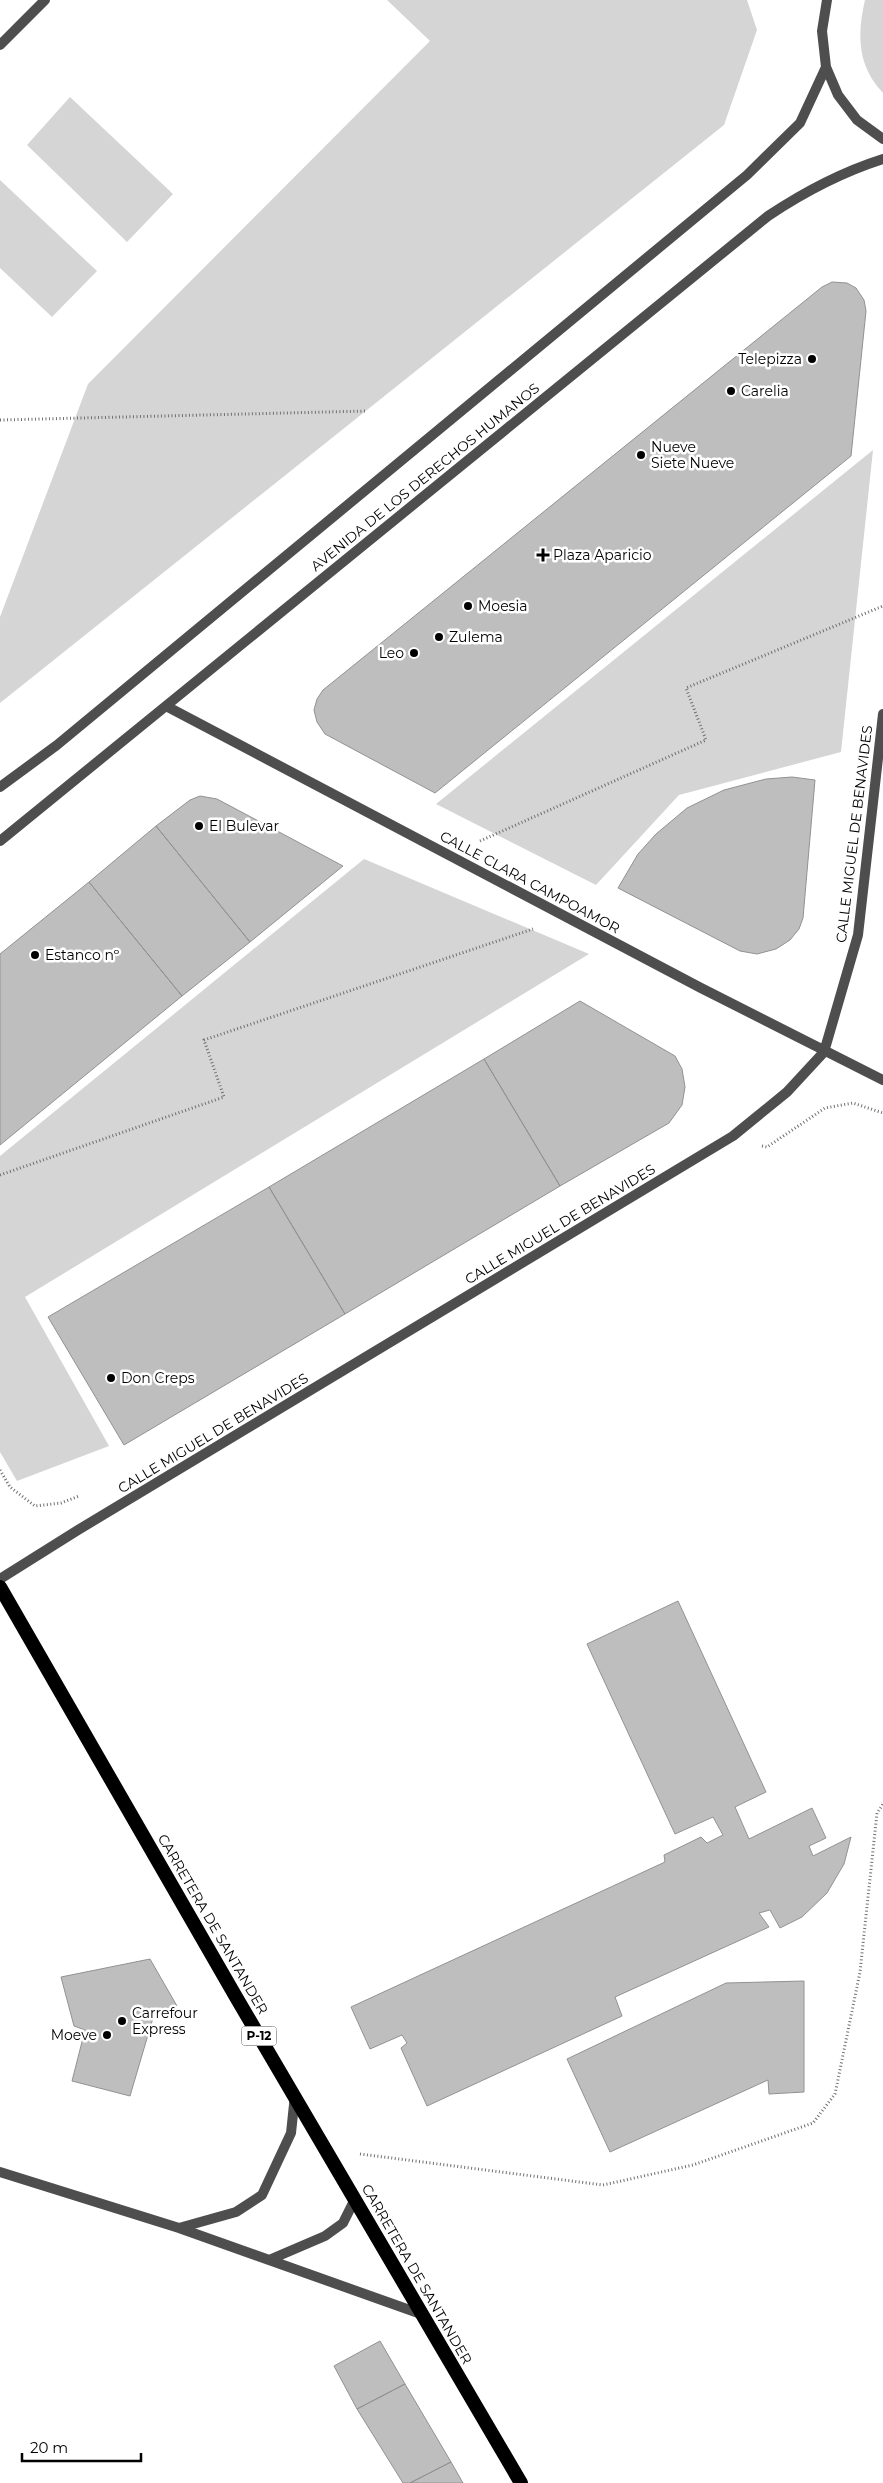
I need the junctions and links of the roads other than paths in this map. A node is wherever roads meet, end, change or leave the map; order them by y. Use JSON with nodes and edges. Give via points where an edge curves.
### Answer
{"nodes":[{"id":1,"x":45,"y":0,"type":"edge"},
{"id":2,"x":827,"y":0,"type":"edge"},
{"id":3,"x":0,"y":45,"type":"edge"},
{"id":4,"x":826,"y":66,"type":"junction"},
{"id":5,"x":883,"y":139,"type":"edge"},
{"id":6,"x":883,"y":159,"type":"edge"},
{"id":7,"x":166,"y":706,"type":"junction"},
{"id":8,"x":883,"y":714,"type":"edge"},
{"id":9,"x":0,"y":787,"type":"edge"},
{"id":10,"x":0,"y":841,"type":"edge"},
{"id":11,"x":824,"y":1052,"type":"junction"},
{"id":12,"x":883,"y":1080,"type":"edge"},
{"id":13,"x":0,"y":1579,"type":"edge"},
{"id":14,"x":0,"y":1587,"type":"edge"},
{"id":15,"x":295,"y":2095,"type":"junction"},
{"id":16,"x":0,"y":2172,"type":"edge"},
{"id":17,"x":355,"y":2199,"type":"junction"},
{"id":18,"x":180,"y":2228,"type":"junction"},
{"id":19,"x":269,"y":2260,"type":"junction"},
{"id":20,"x":421,"y":2314,"type":"junction"},
{"id":21,"x":521,"y":2483,"type":"edge"}],
"edges":[{"from":1,"to":3,"type":"street"},
{"from":2,"to":4,"type":"street","via":[[822,31]]},
{"from":4,"to":5,"type":"street","via":[[838,95],[858,120]]},
{"from":4,"to":9,"type":"street","name":"AVENIDA DE LOS DERECHOS HUMANOS","via":[[800,123],[747,176],[57,745]]},
{"from":6,"to":7,"type":"street","name":"AVENIDA DE LOS DERECHOS HUMANOS","via":[[797,196],[768,216]]},
{"from":7,"to":10,"type":"street","name":"AVENIDA DE LOS DERECHOS HUMANOS"},
{"from":7,"to":11,"type":"street","name":"CALLE CLARA CAMPOAMOR"},
{"from":8,"to":11,"type":"street","name":"CALLE MIGUEL DE BENAVIDES","via":[[858,934]]},
{"from":11,"to":12,"type":"street","name":"CALLE CLARA CAMPOAMOR"},
{"from":11,"to":13,"type":"street","name":"CALLE MIGUEL DE BENAVIDES","via":[[787,1092],[733,1136]]},
{"from":14,"to":15,"type":"highway","name":"CARRETERA DE SANTANDER","number":"P-12"},
{"from":15,"to":17,"type":"highway","name":"CARRETERA DE SANTANDER","number":"P-12"},
{"from":15,"to":18,"type":"street","via":[[291,2133],[262,2195],[236,2212]]},
{"from":16,"to":18,"type":"street"},
{"from":17,"to":19,"type":"street","via":[[343,2223],[325,2236]]},
{"from":17,"to":20,"type":"highway","name":"CARRETERA DE SANTANDER","number":"P-12"},
{"from":18,"to":19,"type":"street"},
{"from":19,"to":20,"type":"street"},
{"from":20,"to":21,"type":"highway","name":"CARRETERA DE SANTANDER","number":"P-12"}]}
